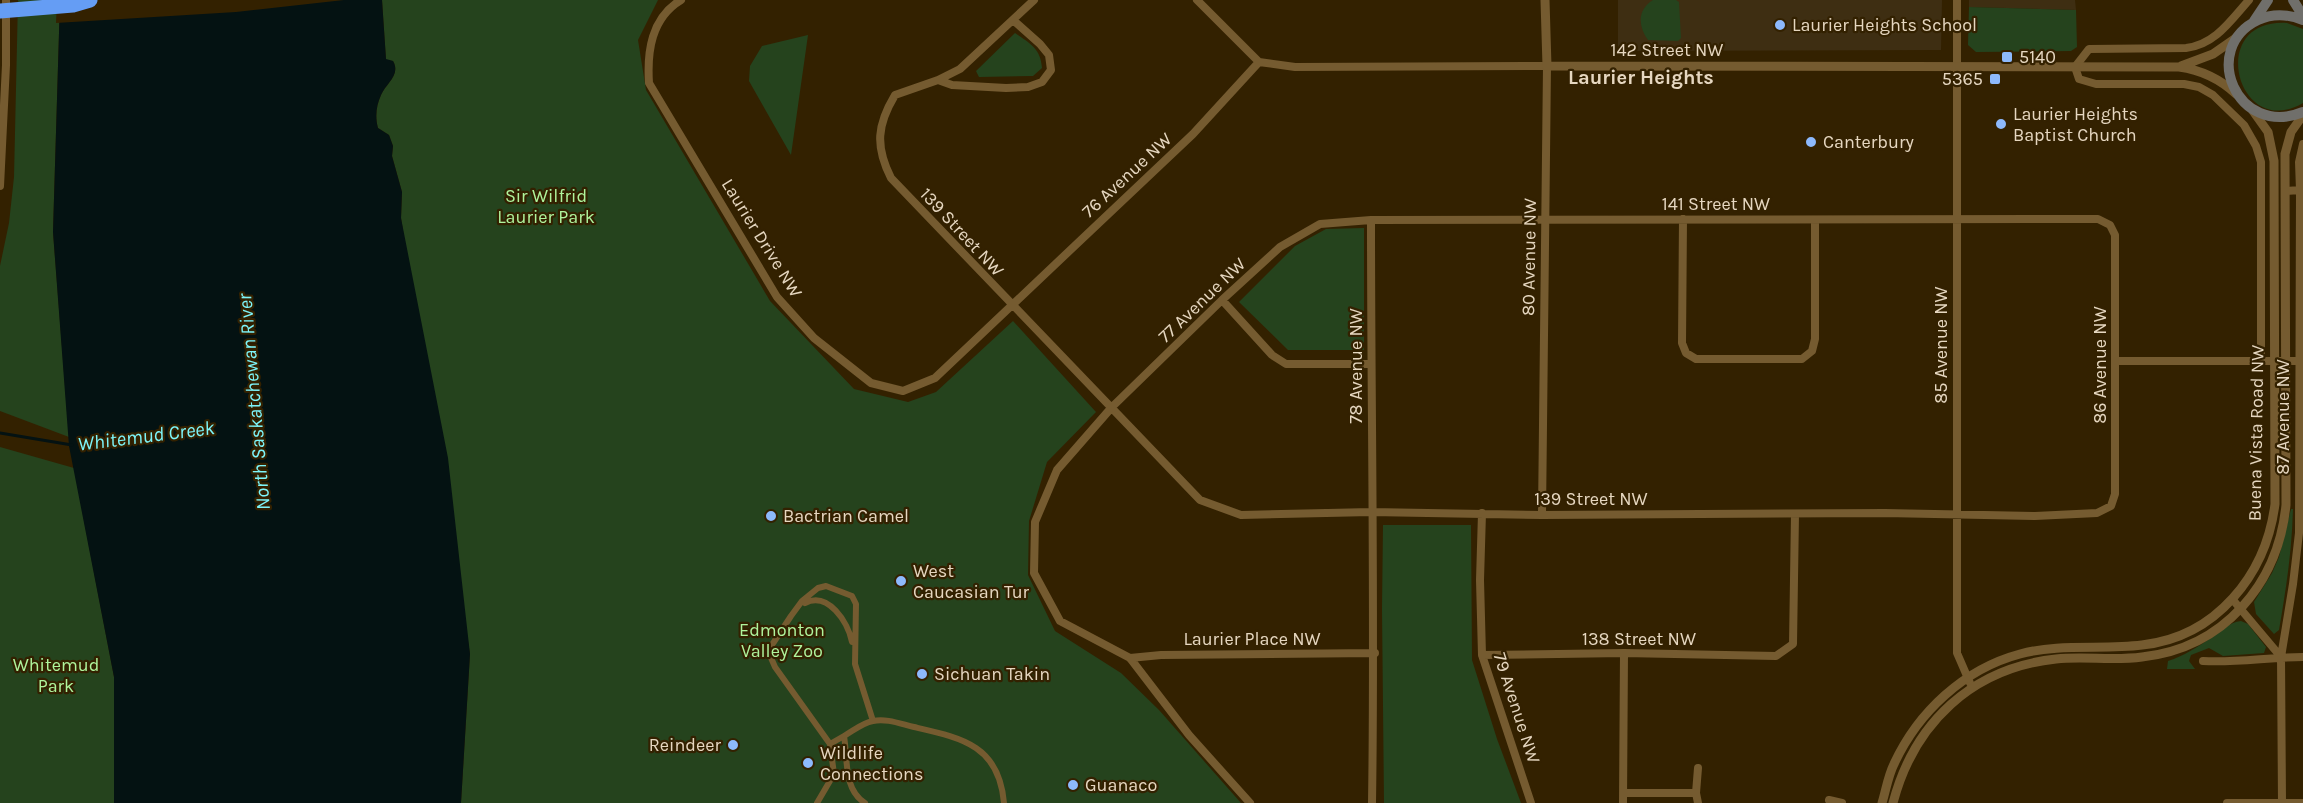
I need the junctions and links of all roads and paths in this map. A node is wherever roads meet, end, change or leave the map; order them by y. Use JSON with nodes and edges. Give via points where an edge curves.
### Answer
{"nodes":[{"id":1,"x":6,"y":0,"type":"edge"},
{"id":2,"x":90,"y":0,"type":"edge"},
{"id":3,"x":681,"y":0,"type":"edge"},
{"id":4,"x":1034,"y":0,"type":"edge"},
{"id":5,"x":1197,"y":0,"type":"edge"},
{"id":6,"x":1545,"y":0,"type":"edge"},
{"id":7,"x":1958,"y":0,"type":"edge"},
{"id":8,"x":2249,"y":0,"type":"edge"},
{"id":9,"x":2268,"y":0,"type":"edge"},
{"id":10,"x":2293,"y":0,"type":"edge"},
{"id":11,"x":0,"y":11,"type":"edge"},
{"id":12,"x":2303,"y":18,"type":"edge"},
{"id":13,"x":1013,"y":20,"type":"junction"},
{"id":14,"x":2247,"y":27,"type":"junction"},
{"id":15,"x":2236,"y":38,"type":"junction"},
{"id":16,"x":1259,"y":62,"type":"junction"},
{"id":17,"x":1547,"y":66,"type":"junction"},
{"id":18,"x":1956,"y":66,"type":"junction"},
{"id":19,"x":2076,"y":66,"type":"junction"},
{"id":20,"x":2178,"y":67,"type":"junction"},
{"id":21,"x":938,"y":80,"type":"junction"},
{"id":22,"x":2243,"y":101,"type":"junction"},
{"id":23,"x":2253,"y":111,"type":"junction"},
{"id":24,"x":2303,"y":114,"type":"edge"},
{"id":25,"x":2303,"y":144,"type":"edge"},
{"id":26,"x":0,"y":186,"type":"edge"},
{"id":27,"x":2300,"y":190,"type":"junction"},
{"id":28,"x":2286,"y":191,"type":"junction"},
{"id":29,"x":1546,"y":218,"type":"junction"},
{"id":30,"x":1683,"y":219,"type":"junction"},
{"id":31,"x":1956,"y":219,"type":"junction"},
{"id":32,"x":1371,"y":220,"type":"junction"},
{"id":33,"x":1815,"y":220,"type":"junction"},
{"id":34,"x":1320,"y":224,"type":"joint"},
{"id":35,"x":2110,"y":225,"type":"joint"},
{"id":36,"x":1222,"y":300,"type":"junction"},
{"id":37,"x":1012,"y":306,"type":"junction"},
{"id":38,"x":2116,"y":361,"type":"junction"},
{"id":39,"x":2261,"y":361,"type":"junction"},
{"id":40,"x":2275,"y":361,"type":"junction"},
{"id":41,"x":2286,"y":361,"type":"junction"},
{"id":42,"x":2301,"y":361,"type":"edge"},
{"id":43,"x":1371,"y":364,"type":"junction"},
{"id":44,"x":1112,"y":407,"type":"junction"},
{"id":45,"x":2111,"y":506,"type":"joint"},
{"id":46,"x":1371,"y":512,"type":"junction"},
{"id":47,"x":1482,"y":513,"type":"junction"},
{"id":48,"x":1956,"y":513,"type":"junction"},
{"id":49,"x":1794,"y":514,"type":"junction"},
{"id":50,"x":1542,"y":515,"type":"junction"},
{"id":51,"x":2233,"y":600,"type":"junction"},
{"id":52,"x":799,"y":606,"type":"junction"},
{"id":53,"x":2241,"y":609,"type":"junction"},
{"id":54,"x":854,"y":647,"type":"junction"},
{"id":55,"x":1624,"y":652,"type":"junction"},
{"id":56,"x":1375,"y":654,"type":"junction"},
{"id":57,"x":1482,"y":655,"type":"junction"},
{"id":58,"x":2281,"y":657,"type":"junction"},
{"id":59,"x":2303,"y":657,"type":"edge"},
{"id":60,"x":1130,"y":658,"type":"junction"},
{"id":61,"x":2203,"y":661,"type":"dead end"},
{"id":62,"x":1967,"y":677,"type":"junction"},
{"id":63,"x":1972,"y":687,"type":"junction"},
{"id":64,"x":873,"y":721,"type":"junction"},
{"id":65,"x":844,"y":736,"type":"junction"},
{"id":66,"x":830,"y":744,"type":"junction"},
{"id":67,"x":1698,"y":768,"type":"dead end"},
{"id":68,"x":1623,"y":793,"type":"junction"},
{"id":69,"x":1696,"y":793,"type":"junction"},
{"id":70,"x":1829,"y":800,"type":"dead end"},
{"id":71,"x":817,"y":803,"type":"edge"},
{"id":72,"x":865,"y":803,"type":"edge"},
{"id":73,"x":1004,"y":803,"type":"edge"},
{"id":74,"x":1250,"y":803,"type":"edge"},
{"id":75,"x":1372,"y":803,"type":"edge"},
{"id":76,"x":1531,"y":803,"type":"edge"},
{"id":77,"x":1623,"y":803,"type":"edge"},
{"id":78,"x":1698,"y":803,"type":"edge"},
{"id":79,"x":1842,"y":803,"type":"edge"},
{"id":80,"x":1882,"y":803,"type":"edge"},
{"id":81,"x":1893,"y":803,"type":"edge"},
{"id":82,"x":2227,"y":803,"type":"edge"},
{"id":83,"x":2282,"y":803,"type":"edge"},
{"id":84,"x":2303,"y":803,"type":"edge"}],
"edges":[{"from":1,"to":26,"type":"street"},
{"from":2,"to":11,"type":"highway"},
{"from":3,"to":37,"type":"street","name":"Laurier Drive NW","via":[[652,33],[650,83],[777,297],[814,338],[871,383],[903,391],[935,378]]},
{"from":4,"to":13,"type":"street"},
{"from":5,"to":16,"type":"street"},
{"from":6,"to":17,"type":"street","name":"80 Avenue NW"},
{"from":7,"to":18,"type":"street","name":"85 Avenue NW"},
{"from":8,"to":19,"type":"street","via":[[2217,35],[2199,45],[2088,49]]},
{"from":9,"to":14,"type":"main road"},
{"from":10,"to":12,"type":"main road"},
{"from":12,"to":14,"type":"main road","via":[[2276,15]]},
{"from":13,"to":21,"type":"street","via":[[960,69]]},
{"from":13,"to":21,"type":"street","via":[[1049,55],[1051,70],[1042,82],[1006,88],[952,85]]},
{"from":14,"to":15,"type":"main road"},
{"from":15,"to":20,"type":"street","name":"142 Street NW","via":[[2213,54]]},
{"from":15,"to":22,"type":"main road","via":[[2229,71]]},
{"from":16,"to":17,"type":"street","name":"142 Street NW","via":[[1295,67]]},
{"from":16,"to":37,"type":"street","name":"76 Avenue NW","via":[[1192,134]]},
{"from":17,"to":18,"type":"street","name":"142 Street NW"},
{"from":17,"to":29,"type":"street","name":"80 Avenue NW"},
{"from":18,"to":19,"type":"street","name":"142 Street NW"},
{"from":18,"to":31,"type":"street","name":"85 Avenue NW"},
{"from":19,"to":20,"type":"street","name":"142 Street NW"},
{"from":19,"to":39,"type":"street","name":"Buena Vista Road NW","via":[[2079,79],[2096,84],[2184,84],[2206,91],[2244,125],[2253,139],[2261,162]]},
{"from":20,"to":22,"type":"street","name":"142 Street NW","via":[[2213,77]]},
{"from":21,"to":37,"type":"street","name":"139 Street NW","via":[[895,95],[883,114],[879,137],[882,160],[891,178]]},
{"from":22,"to":23,"type":"main road"},
{"from":23,"to":24,"type":"main road","via":[[2281,118]]},
{"from":23,"to":40,"type":"street","name":"Buena Vista Road NW","via":[[2268,132],[2274,161]]},
{"from":24,"to":28,"type":"street","name":"Buena Vista Road NW","via":[[2286,146]]},
{"from":25,"to":27,"type":"street"},
{"from":27,"to":28,"type":"street"},
{"from":27,"to":42,"type":"street","name":"87 Avenue NW"},
{"from":28,"to":41,"type":"street","name":"Buena Vista Road NW"},
{"from":29,"to":30,"type":"street","name":"141 Street NW"},
{"from":29,"to":32,"type":"street","name":"141 Street NW"},
{"from":29,"to":50,"type":"street","name":"80 Avenue NW"},
{"from":30,"to":33,"type":"street","name":"141 Street NW"},
{"from":30,"to":33,"type":"street","via":[[1682,343],[1686,353],[1696,359],[1802,359],[1812,351]]},
{"from":31,"to":33,"type":"street","name":"141 Street NW"},
{"from":31,"to":35,"type":"street","name":"141 Street NW","via":[[2098,219]]},
{"from":31,"to":48,"type":"street","name":"85 Avenue NW"},
{"from":32,"to":34,"type":"street","name":"141 Street NW"},
{"from":32,"to":43,"type":"street","name":"78 Avenue NW"},
{"from":34,"to":36,"type":"street","name":"77 Avenue NW","via":[[1280,247]]},
{"from":35,"to":38,"type":"street","name":"86 Avenue NW","via":[[2115,235]]},
{"from":36,"to":43,"type":"street","via":[[1272,355],[1286,364]]},
{"from":36,"to":44,"type":"street","name":"77 Avenue NW"},
{"from":37,"to":44,"type":"street"},
{"from":38,"to":39,"type":"street"},
{"from":38,"to":45,"type":"street","name":"86 Avenue NW","via":[[2115,494]]},
{"from":39,"to":40,"type":"street"},
{"from":40,"to":41,"type":"street"},
{"from":40,"to":51,"type":"street","name":"Buena Vista Road NW","via":[[2273,516],[2260,558]]},
{"from":41,"to":42,"type":"street"},
{"from":41,"to":53,"type":"street","name":"Buena Vista Road NW","via":[[2284,519],[2278,548],[2266,574]]},
{"from":42,"to":58,"type":"street","name":"87 Avenue NW","via":[[2299,533]]},
{"from":43,"to":46,"type":"street","name":"78 Avenue NW"},
{"from":44,"to":46,"type":"street","name":"139 Street NW","via":[[1200,500],[1241,515]]},
{"from":44,"to":60,"type":"street","via":[[1057,470],[1035,522],[1034,573],[1060,621]]},
{"from":45,"to":48,"type":"street","name":"139 Street NW","via":[[2097,513],[2035,516]]},
{"from":46,"to":47,"type":"street","name":"139 Street NW"},
{"from":46,"to":56,"type":"street"},
{"from":47,"to":50,"type":"street","name":"139 Street NW"},
{"from":47,"to":57,"type":"street","name":"79 Avenue NW"},
{"from":48,"to":49,"type":"street","name":"139 Street NW"},
{"from":48,"to":62,"type":"street","name":"85 Avenue NW","via":[[1957,653]]},
{"from":49,"to":50,"type":"street","name":"139 Street NW"},
{"from":49,"to":55,"type":"street","name":"138 Street NW","via":[[1793,644],[1776,656]]},
{"from":51,"to":53,"type":"street"},
{"from":51,"to":62,"type":"street","name":"Buena Vista Road NW","via":[[2207,621],[2161,642],[2038,650],[2002,660]]},
{"from":52,"to":54,"type":"street","via":[[814,600],[828,605],[847,627]]},
{"from":52,"to":54,"type":"street","via":[[823,586],[852,596],[857,609]]},
{"from":52,"to":66,"type":"street","via":[[768,651],[775,667]]},
{"from":53,"to":58,"type":"street"},
{"from":53,"to":63,"type":"street","name":"Buena Vista Road NW","via":[[2207,635],[2165,653],[2044,661],[2005,671]]},
{"from":54,"to":64,"type":"street","via":[[855,664]]},
{"from":55,"to":57,"type":"street","name":"138 Street NW"},
{"from":55,"to":68,"type":"street"},
{"from":56,"to":60,"type":"street","name":"Laurier Place NW","via":[[1161,654]]},
{"from":56,"to":75,"type":"street"},
{"from":57,"to":76,"type":"street","name":"79 Avenue NW"},
{"from":58,"to":59,"type":"street"},
{"from":58,"to":61,"type":"street","via":[[2233,663]]},
{"from":58,"to":83,"type":"street","name":"87 Avenue NW"},
{"from":60,"to":74,"type":"street","via":[[1189,735]]},
{"from":62,"to":63,"type":"street","name":"85 Avenue NW"},
{"from":62,"to":80,"type":"street","name":"Buena Vista Road NW","via":[[1937,702],[1907,738],[1893,766]]},
{"from":63,"to":81,"type":"street","name":"Buena Vista Road NW","via":[[1955,699],[1924,734],[1903,772]]},
{"from":64,"to":65,"type":"street"},
{"from":64,"to":73,"type":"street","via":[[887,721],[968,742],[998,773]]},
{"from":65,"to":66,"type":"street"},
{"from":65,"to":72,"type":"street","via":[[850,787]]},
{"from":66,"to":71,"type":"street","via":[[834,774]]},
{"from":67,"to":69,"type":"street"},
{"from":68,"to":69,"type":"street"},
{"from":68,"to":77,"type":"street"},
{"from":69,"to":78,"type":"street"},
{"from":70,"to":79,"type":"street"},
{"from":82,"to":83,"type":"street"},
{"from":83,"to":84,"type":"street"}]}
